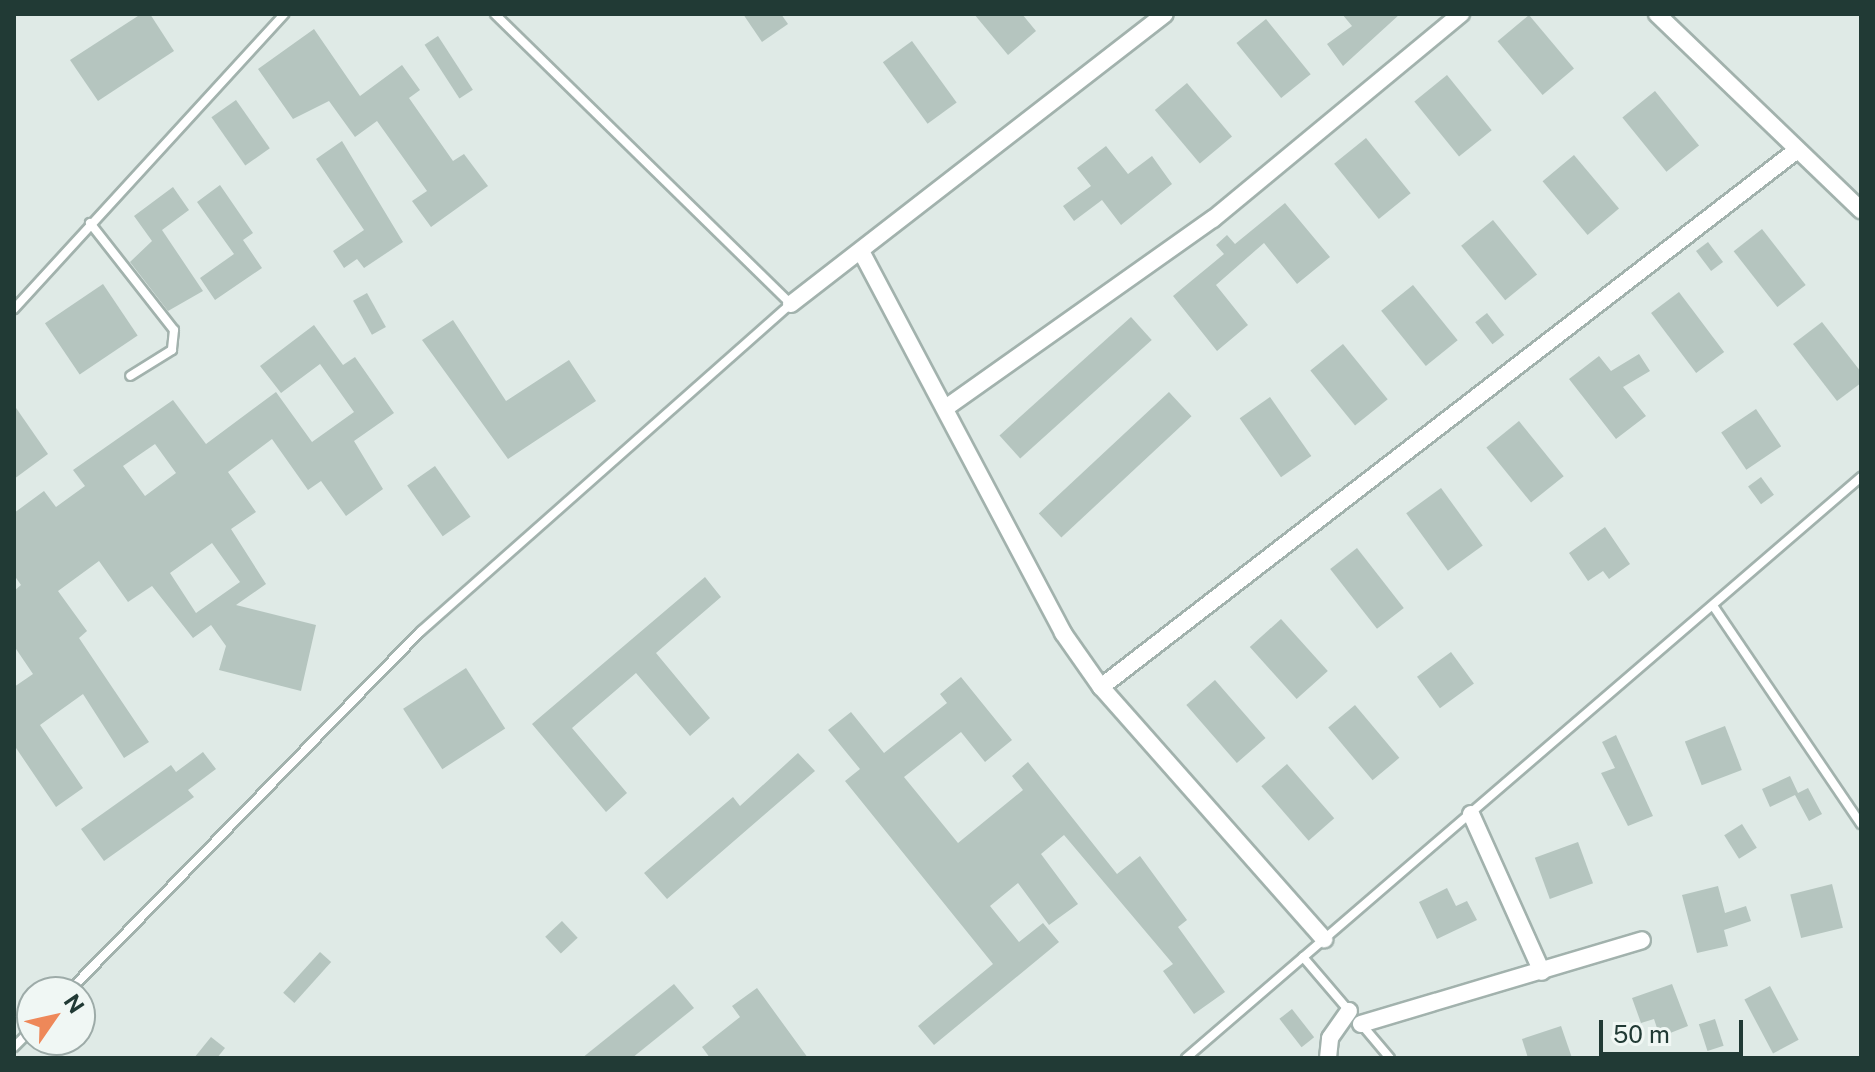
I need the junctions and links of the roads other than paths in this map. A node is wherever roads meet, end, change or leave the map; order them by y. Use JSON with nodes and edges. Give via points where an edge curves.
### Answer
{"nodes":[{"id":1,"x":284,"y":14,"type":"edge"},
{"id":2,"x":495,"y":14,"type":"edge"},
{"id":3,"x":1165,"y":14,"type":"edge"},
{"id":4,"x":1461,"y":14,"type":"edge"},
{"id":5,"x":1657,"y":14,"type":"edge"},
{"id":6,"x":1797,"y":150,"type":"junction"},
{"id":7,"x":1861,"y":210,"type":"edge"},
{"id":8,"x":90,"y":223,"type":"junction"},
{"id":9,"x":862,"y":253,"type":"junction"},
{"id":10,"x":791,"y":304,"type":"junction"},
{"id":11,"x":14,"y":309,"type":"edge"},
{"id":12,"x":130,"y":376,"type":"dead end"},
{"id":13,"x":947,"y":407,"type":"junction"},
{"id":14,"x":1861,"y":477,"type":"edge"},
{"id":15,"x":1714,"y":607,"type":"junction"},
{"id":16,"x":1101,"y":687,"type":"junction"},
{"id":17,"x":1471,"y":814,"type":"junction"},
{"id":18,"x":1861,"y":824,"type":"edge"},
{"id":19,"x":1324,"y":939,"type":"junction"},
{"id":20,"x":1642,"y":940,"type":"dead end"},
{"id":21,"x":1303,"y":957,"type":"junction"},
{"id":22,"x":1542,"y":972,"type":"junction"},
{"id":23,"x":84,"y":976,"type":"edge"},
{"id":24,"x":1349,"y":1011,"type":"junction"},
{"id":25,"x":1361,"y":1024,"type":"junction"},
{"id":26,"x":1186,"y":1058,"type":"edge"},
{"id":27,"x":1328,"y":1058,"type":"edge"},
{"id":28,"x":1390,"y":1058,"type":"edge"}],
"edges":[{"from":1,"to":8,"type":"lane"},
{"from":2,"to":10,"type":"lane"},
{"from":3,"to":9,"type":"street"},
{"from":4,"to":13,"type":"street","via":[[1213,219]]},
{"from":5,"to":6,"type":"street"},
{"from":6,"to":7,"type":"street"},
{"from":6,"to":16,"type":"street"},
{"from":8,"to":11,"type":"lane"},
{"from":8,"to":12,"type":"lane","via":[[174,330],[172,350]]},
{"from":9,"to":10,"type":"street"},
{"from":9,"to":13,"type":"street"},
{"from":10,"to":23,"type":"lane","via":[[421,631]]},
{"from":13,"to":16,"type":"street","via":[[1063,633]]},
{"from":14,"to":15,"type":"lane"},
{"from":15,"to":17,"type":"lane"},
{"from":15,"to":18,"type":"lane"},
{"from":16,"to":19,"type":"street"},
{"from":17,"to":19,"type":"lane"},
{"from":17,"to":22,"type":"street"},
{"from":19,"to":21,"type":"lane"},
{"from":20,"to":22,"type":"street"},
{"from":21,"to":24,"type":"lane"},
{"from":21,"to":26,"type":"lane"},
{"from":22,"to":25,"type":"street"},
{"from":24,"to":25,"type":"lane"},
{"from":24,"to":27,"type":"street","via":[[1330,1038]]},
{"from":25,"to":28,"type":"lane"}]}
